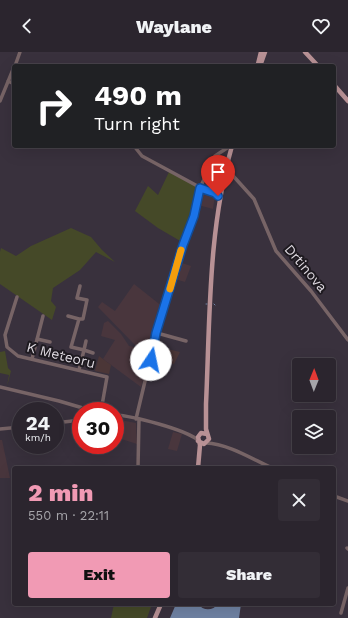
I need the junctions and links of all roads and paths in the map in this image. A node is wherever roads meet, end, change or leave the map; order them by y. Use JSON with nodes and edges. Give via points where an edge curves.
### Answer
{"nodes":[{"id":1,"x":20,"y":52,"type":"edge"},
{"id":2,"x":261,"y":52,"type":"edge"},
{"id":3,"x":266,"y":52,"type":"edge"},
{"id":4,"x":306,"y":52,"type":"edge"},
{"id":5,"x":15,"y":64,"type":"edge"},
{"id":6,"x":259,"y":64,"type":"edge"},
{"id":7,"x":260,"y":64,"type":"edge"},
{"id":8,"x":316,"y":64,"type":"edge"},
{"id":9,"x":12,"y":72,"type":"edge"},
{"id":10,"x":8,"y":81,"type":"junction"},
{"id":11,"x":12,"y":83,"type":"edge"},
{"id":12,"x":336,"y":86,"type":"edge"},
{"id":13,"x":0,"y":101,"type":"edge"},
{"id":14,"x":348,"y":101,"type":"edge"},
{"id":15,"x":136,"y":148,"type":"edge"},
{"id":16,"x":228,"y":148,"type":"edge"},
{"id":17,"x":231,"y":148,"type":"edge"},
{"id":18,"x":226,"y":168,"type":"junction"},
{"id":19,"x":200,"y":188,"type":"junction"},
{"id":20,"x":220,"y":199,"type":"junction"},
{"id":21,"x":80,"y":286,"type":"dead end"},
{"id":22,"x":17,"y":297,"type":"dead end"},
{"id":23,"x":43,"y":316,"type":"dead end"},
{"id":24,"x":68,"y":316,"type":"dead end"},
{"id":25,"x":79,"y":318,"type":"junction"},
{"id":26,"x":156,"y":333,"type":"junction"},
{"id":27,"x":37,"y":339,"type":"junction"},
{"id":28,"x":348,"y":340,"type":"edge"},
{"id":29,"x":86,"y":341,"type":"dead end"},
{"id":30,"x":186,"y":341,"type":"dead end"},
{"id":31,"x":50,"y":342,"type":"dead end"},
{"id":32,"x":84,"y":350,"type":"junction"},
{"id":33,"x":93,"y":353,"type":"dead end"},
{"id":34,"x":32,"y":359,"type":"junction"},
{"id":35,"x":79,"y":370,"type":"junction"},
{"id":36,"x":0,"y":387,"type":"edge"},
{"id":37,"x":103,"y":402,"type":"edge"},
{"id":38,"x":206,"y":404,"type":"junction"},
{"id":39,"x":72,"y":405,"type":"edge"},
{"id":40,"x":124,"y":417,"type":"edge"},
{"id":41,"x":137,"y":419,"type":"junction"},
{"id":42,"x":12,"y":428,"type":"edge"},
{"id":43,"x":0,"y":429,"type":"edge"},
{"id":44,"x":208,"y":436,"type":"junction"},
{"id":45,"x":199,"y":437,"type":"junction"},
{"id":46,"x":206,"y":443,"type":"junction"},
{"id":47,"x":216,"y":444,"type":"junction"},
{"id":48,"x":138,"y":466,"type":"edge"},
{"id":49,"x":199,"y":466,"type":"edge"},
{"id":50,"x":200,"y":466,"type":"edge"},
{"id":51,"x":267,"y":466,"type":"edge"},
{"id":52,"x":336,"y":497,"type":"edge"},
{"id":53,"x":348,"y":501,"type":"edge"},
{"id":54,"x":348,"y":588,"type":"edge"},
{"id":55,"x":160,"y":606,"type":"edge"},
{"id":56,"x":341,"y":613,"type":"dead end"},
{"id":57,"x":156,"y":618,"type":"edge"}],
"edges":[{"from":1,"to":5,"type":"street"},
{"from":2,"to":6,"type":"main road"},
{"from":3,"to":7,"type":"main road"},
{"from":4,"to":8,"type":"main road"},
{"from":9,"to":10,"type":"street"},
{"from":10,"to":11,"type":"street"},
{"from":10,"to":13,"type":"street"},
{"from":12,"to":14,"type":"main road"},
{"from":15,"to":19,"type":"street","via":[[142,156]]},
{"from":16,"to":19,"type":"street","via":[[215,156]]},
{"from":17,"to":18,"type":"main road"},
{"from":18,"to":20,"type":"main road"},
{"from":18,"to":28,"type":"street","name":"Drtinova","via":[[254,199],[276,251],[311,291]]},
{"from":19,"to":20,"type":"street","via":[[215,193]]},
{"from":19,"to":26,"type":"street","via":[[194,216]]},
{"from":20,"to":38,"type":"main road","via":[[213,250]]},
{"from":21,"to":25,"type":"street","via":[[77,298],[89,299],[83,319]]},
{"from":22,"to":34,"type":"street","name":"K Meteoru","via":[[5,342],[13,353]]},
{"from":23,"to":27,"type":"street"},
{"from":24,"to":25,"type":"street"},
{"from":25,"to":32,"type":"street","via":[[71,347]]},
{"from":26,"to":30,"type":"street"},
{"from":26,"to":41,"type":"street"},
{"from":27,"to":31,"type":"street"},
{"from":27,"to":34,"type":"street"},
{"from":29,"to":32,"type":"street"},
{"from":32,"to":33,"type":"street"},
{"from":32,"to":35,"type":"street"},
{"from":34,"to":35,"type":"street","name":"K Meteoru"},
{"from":35,"to":37,"type":"street","name":"K Meteoru","via":[[107,377]]},
{"from":36,"to":39,"type":"street"},
{"from":38,"to":44,"type":"main road"},
{"from":38,"to":45,"type":"main road"},
{"from":40,"to":41,"type":"street"},
{"from":41,"to":45,"type":"street"},
{"from":41,"to":48,"type":"street"},
{"from":42,"to":43,"type":"street"},
{"from":44,"to":45,"type":"main road","via":[[204,433]]},
{"from":44,"to":46,"type":"main road"},
{"from":44,"to":47,"type":"street"},
{"from":45,"to":46,"type":"main road","via":[[201,443]]},
{"from":45,"to":49,"type":"main road"},
{"from":46,"to":47,"type":"street"},
{"from":46,"to":50,"type":"main road"},
{"from":47,"to":51,"type":"street"},
{"from":52,"to":53,"type":"street"},
{"from":54,"to":56,"type":"street"},
{"from":55,"to":57,"type":"main road"}]}
